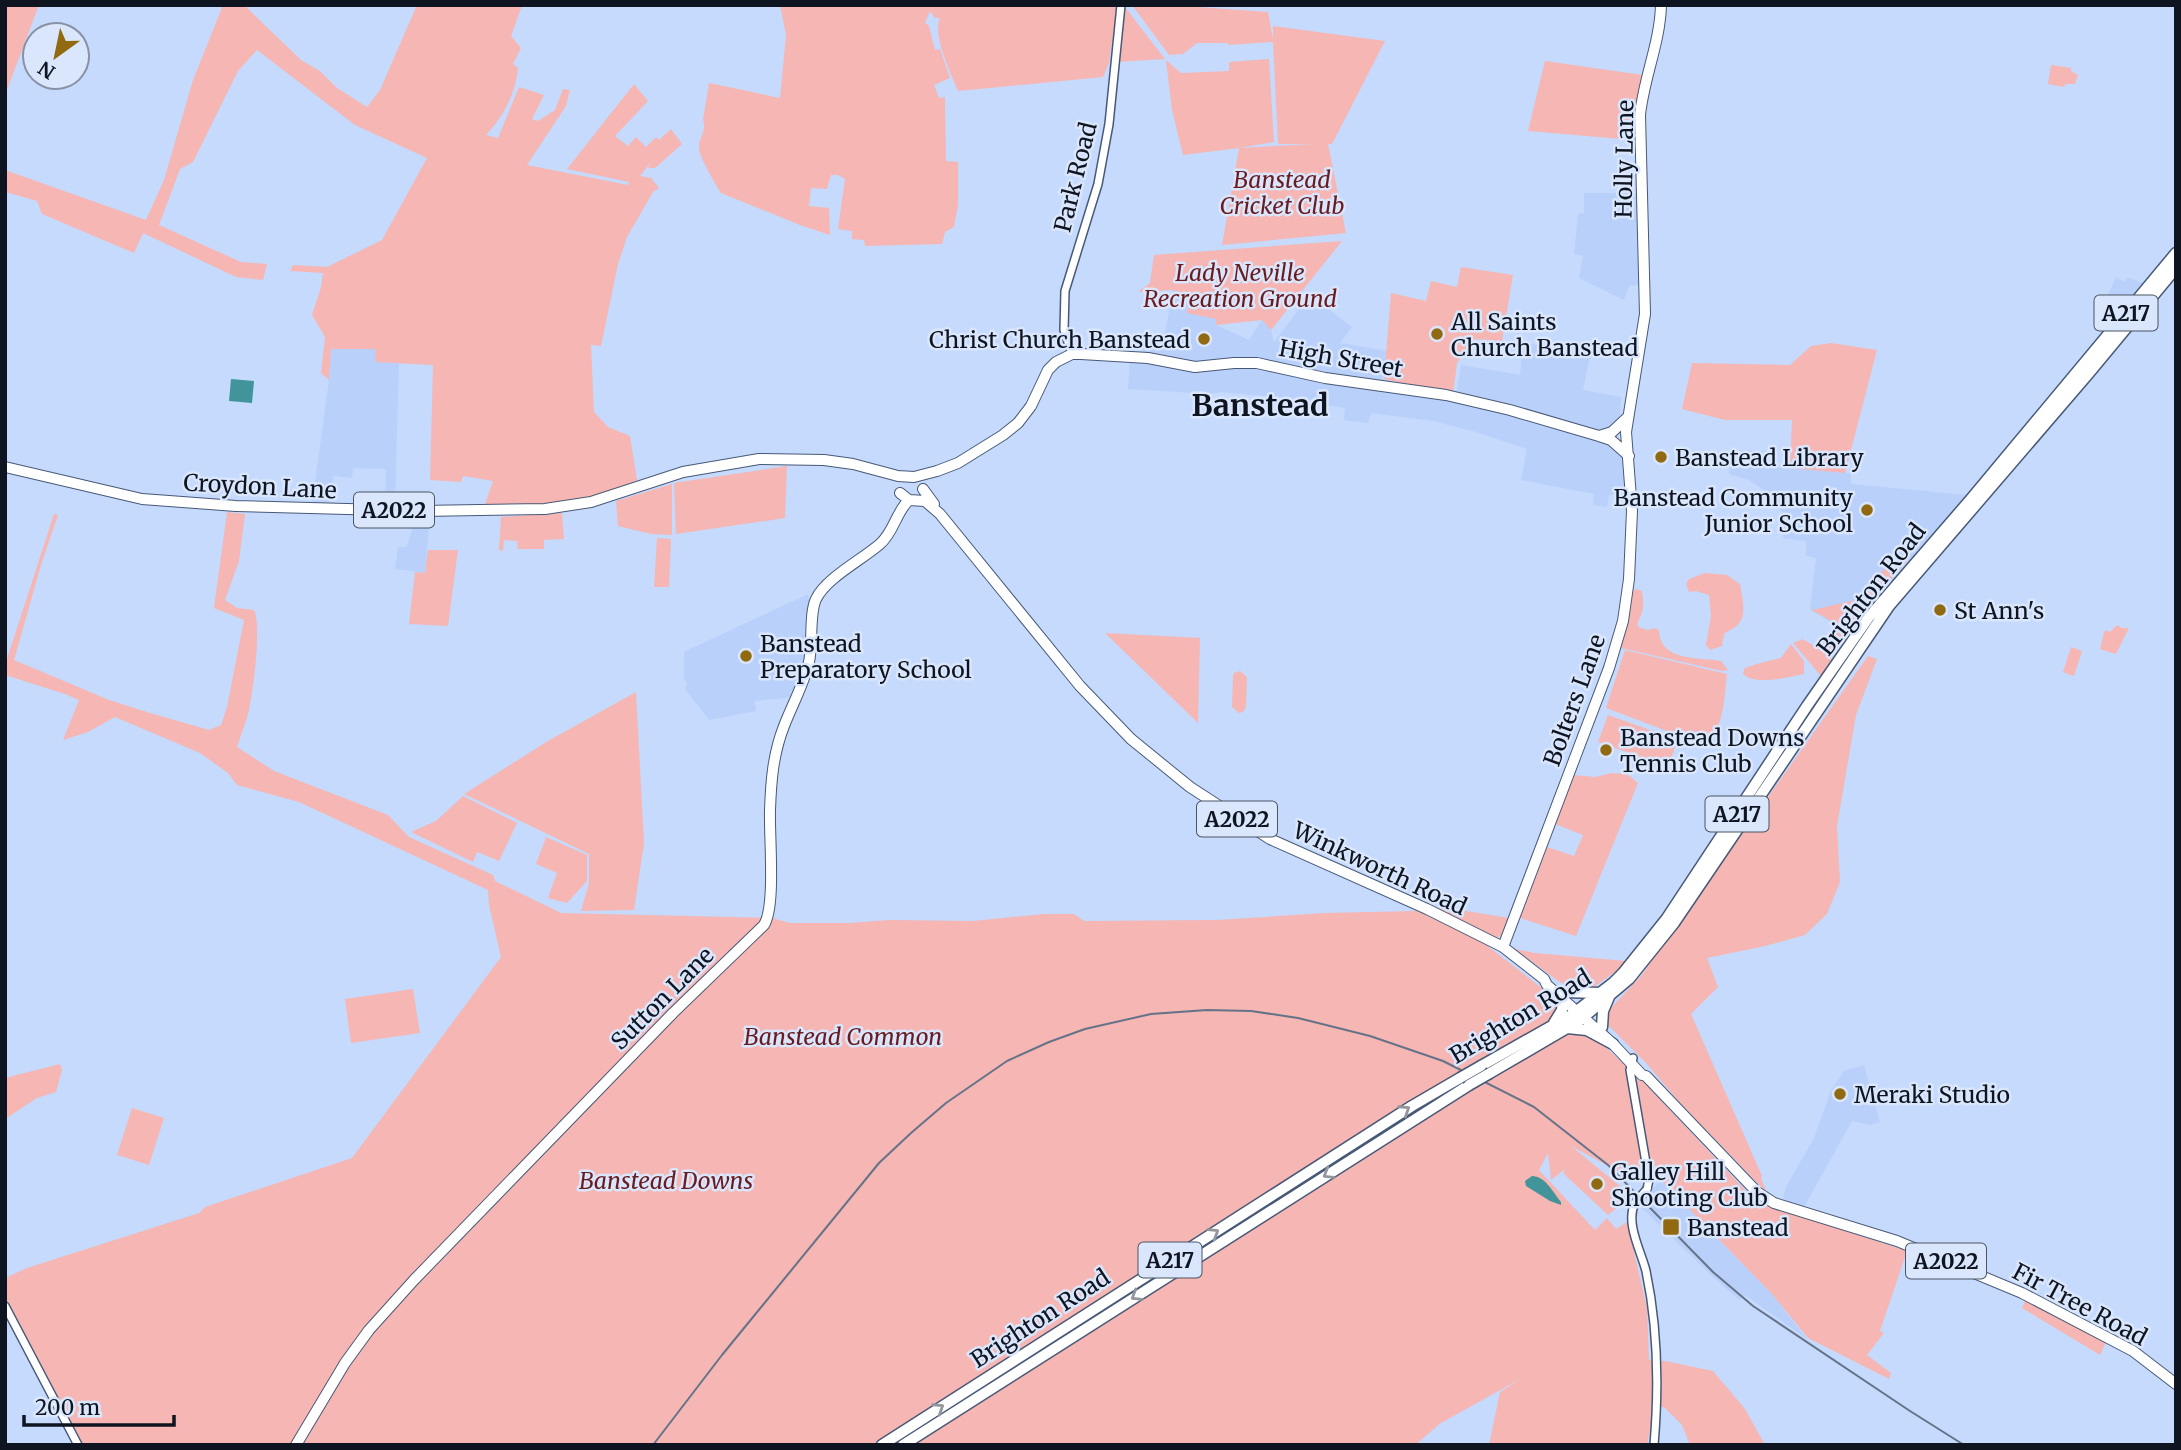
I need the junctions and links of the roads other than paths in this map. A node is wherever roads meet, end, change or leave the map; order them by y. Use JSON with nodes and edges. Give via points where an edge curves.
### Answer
{"nodes":[{"id":1,"x":1121,"y":5,"type":"edge"},
{"id":2,"x":1661,"y":5,"type":"edge"},
{"id":3,"x":2176,"y":253,"type":"edge"},
{"id":4,"x":2176,"y":268,"type":"edge"},
{"id":5,"x":2135,"y":317,"type":"junction"},
{"id":6,"x":1072,"y":354,"type":"junction"},
{"id":7,"x":2070,"y":378,"type":"junction"},
{"id":8,"x":1619,"y":436,"type":"junction"},
{"id":9,"x":5,"y":467,"type":"edge"},
{"id":10,"x":937,"y":471,"type":"junction"},
{"id":11,"x":886,"y":474,"type":"junction"},
{"id":12,"x":911,"y":477,"type":"junction"},
{"id":13,"x":923,"y":487,"type":"junction"},
{"id":14,"x":900,"y":490,"type":"junction"},
{"id":15,"x":913,"y":500,"type":"junction"},
{"id":16,"x":940,"y":514,"type":"junction"},
{"id":17,"x":898,"y":516,"type":"junction"},
{"id":18,"x":1503,"y":947,"type":"junction"},
{"id":19,"x":1630,"y":971,"type":"junction"},
{"id":20,"x":1544,"y":979,"type":"joint"},
{"id":21,"x":1606,"y":994,"type":"junction"},
{"id":22,"x":1563,"y":995,"type":"junction"},
{"id":23,"x":1582,"y":1013,"type":"junction"},
{"id":24,"x":1553,"y":1025,"type":"junction"},
{"id":25,"x":1602,"y":1027,"type":"junction"},
{"id":26,"x":1567,"y":1028,"type":"junction"},
{"id":27,"x":1613,"y":1044,"type":"junction"},
{"id":28,"x":1632,"y":1060,"type":"junction"},
{"id":29,"x":1485,"y":1069,"type":"junction"},
{"id":30,"x":1464,"y":1082,"type":"junction"},
{"id":31,"x":5,"y":1306,"type":"edge"},
{"id":32,"x":15,"y":1324,"type":"junction"},
{"id":33,"x":5,"y":1328,"type":"edge"},
{"id":34,"x":2176,"y":1384,"type":"edge"},
{"id":35,"x":78,"y":1445,"type":"edge"},
{"id":36,"x":296,"y":1445,"type":"edge"},
{"id":37,"x":882,"y":1445,"type":"edge"},
{"id":38,"x":903,"y":1445,"type":"edge"},
{"id":39,"x":1654,"y":1445,"type":"edge"}],
"edges":[{"from":1,"to":6,"type":"street","name":"Park Road","via":[[1098,184],[1065,290],[1064,330]]},
{"from":2,"to":8,"type":"main road","name":"Holly Lane","via":[[1658,42],[1640,115],[1645,314],[1629,416]]},
{"from":3,"to":7,"type":"highway","name":"Brighton Road","number":"A217"},
{"from":4,"to":5,"type":"highway","name":"Brighton Road","number":"A217"},
{"from":5,"to":7,"type":"highway","via":[[2079,377]]},
{"from":5,"to":19,"type":"highway","name":"Brighton Road","number":"A217","via":[[1889,606],[1674,923]]},
{"from":6,"to":8,"type":"main road","name":"High Street","via":[[1148,358],[1195,367],[1257,363],[1446,395],[1599,436]]},
{"from":6,"to":10,"type":"main road","via":[[1048,370],[1018,423],[958,463]]},
{"from":7,"to":19,"type":"highway","name":"Brighton Road","number":"A217","via":[[1869,617]]},
{"from":8,"to":18,"type":"main road","name":"Bolters Lane","via":[[1629,456],[1632,512],[1629,579],[1618,642]]},
{"from":9,"to":11,"type":"main road","name":"Croydon Lane","number":"A2022","via":[[142,499],[236,506],[471,511],[545,509],[591,502],[683,472],[759,459],[824,460]]},
{"from":10,"to":12,"type":"main road"},
{"from":10,"to":13,"type":"main road"},
{"from":11,"to":12,"type":"main road","name":"Croydon Lane","number":"A2022"},
{"from":11,"to":14,"type":"main road","name":"Croydon Lane","number":"A2022"},
{"from":12,"to":13,"type":"main road"},
{"from":12,"to":14,"type":"main road","via":[[903,480]]},
{"from":13,"to":15,"type":"main road"},
{"from":13,"to":16,"type":"main road","name":"Winkworth Road","number":"A2022"},
{"from":14,"to":15,"type":"main road"},
{"from":14,"to":17,"type":"main road"},
{"from":15,"to":16,"type":"main road","name":"Winkworth Road","number":"A2022","via":[[925,501]]},
{"from":15,"to":17,"type":"main road","name":"Sutton Lane"},
{"from":16,"to":18,"type":"main road","name":"Winkworth Road","number":"A2022","via":[[1080,686],[1131,738],[1190,787],[1270,839]]},
{"from":17,"to":36,"type":"main road","name":"Sutton Lane","via":[[881,544],[816,597],[807,670],[773,763],[771,901],[764,925],[387,1310],[345,1363]]},
{"from":18,"to":20,"type":"main road","name":"Winkworth Road","number":"A2022"},
{"from":19,"to":21,"type":"highway","name":"Brighton Road","number":"A217"},
{"from":20,"to":22,"type":"main road","name":"Fir Tree Road","number":"A2022"},
{"from":21,"to":22,"type":"highway"},
{"from":21,"to":23,"type":"highway","name":"Brighton Road","number":"A217"},
{"from":21,"to":25,"type":"highway"},
{"from":22,"to":23,"type":"main road","name":"Fir Tree Road","number":"A2022"},
{"from":22,"to":24,"type":"highway","via":[[1562,1010]]},
{"from":23,"to":24,"type":"highway","name":"Brighton Road","number":"A217"},
{"from":23,"to":25,"type":"main road","name":"Fir Tree Road","number":"A2022"},
{"from":23,"to":26,"type":"highway","name":"Brighton Road","number":"A217"},
{"from":23,"to":27,"type":"main road","name":"Fir Tree Road","number":"A2022"},
{"from":24,"to":29,"type":"highway","name":"Brighton Road","number":"A217"},
{"from":25,"to":28,"type":"main road","name":"Fir Tree Road","number":"A2022"},
{"from":26,"to":27,"type":"highway","via":[[1587,1030]]},
{"from":26,"to":29,"type":"highway","name":"Brighton Road","number":"A217"},
{"from":27,"to":28,"type":"main road","name":"Fir Tree Road","number":"A2022"},
{"from":28,"to":34,"type":"main road","name":"Fir Tree Road","number":"A2022","via":[[1765,1198],[1896,1241],[2022,1293],[2133,1352]]},
{"from":28,"to":39,"type":"street","bridge":true,"via":[[1649,1180],[1632,1218],[1654,1328]]},
{"from":29,"to":30,"type":"highway","name":"Brighton Road","number":"A217","bridge":true},
{"from":37,"to":30,"type":"highway","name":"Brighton Road","number":"A217","one_way":true,"via":[[1412,1106]]},
{"from":30,"to":38,"type":"highway","name":"Brighton Road","number":"A217","one_way":true},
{"from":31,"to":32,"type":"street"},
{"from":32,"to":33,"type":"street"},
{"from":32,"to":35,"type":"street"}]}
